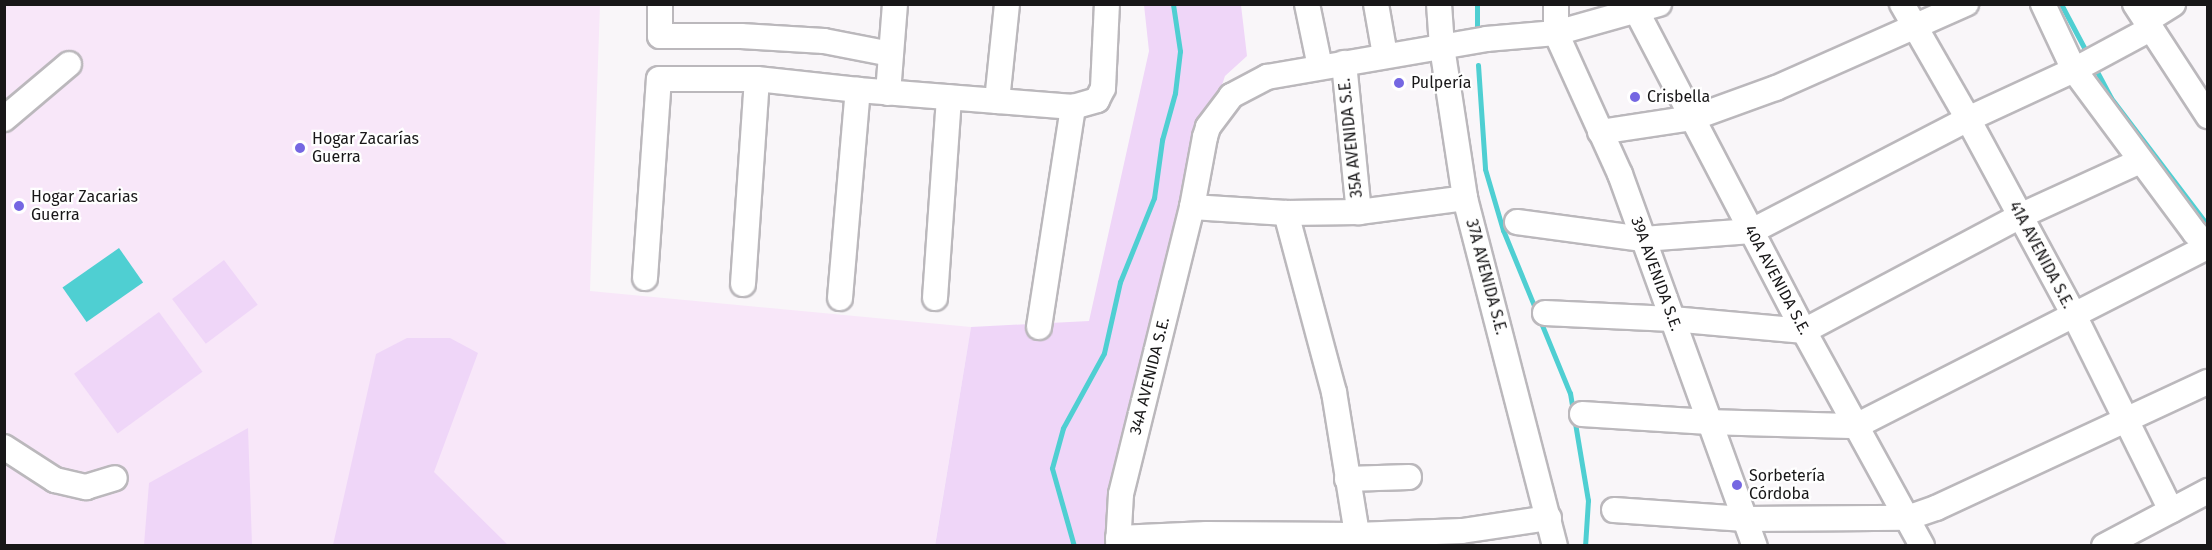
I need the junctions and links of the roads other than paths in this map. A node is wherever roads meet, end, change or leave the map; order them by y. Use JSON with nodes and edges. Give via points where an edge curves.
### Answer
{"nodes":[{"id":1,"x":660,"y":4,"type":"edge"},
{"id":2,"x":895,"y":4,"type":"edge"},
{"id":3,"x":1007,"y":4,"type":"edge"},
{"id":4,"x":1107,"y":4,"type":"edge"},
{"id":5,"x":1307,"y":4,"type":"edge"},
{"id":6,"x":1376,"y":4,"type":"edge"},
{"id":7,"x":1439,"y":4,"type":"edge"},
{"id":8,"x":1556,"y":4,"type":"edge"},
{"id":9,"x":1902,"y":4,"type":"edge"},
{"id":10,"x":1966,"y":4,"type":"edge"},
{"id":11,"x":2043,"y":4,"type":"edge"},
{"id":12,"x":2173,"y":4,"type":"edge"},
{"id":13,"x":1648,"y":8,"type":"edge"},
{"id":14,"x":2143,"y":18,"type":"edge"},
{"id":15,"x":1914,"y":26,"type":"junction"},
{"id":16,"x":1556,"y":33,"type":"junction"},
{"id":17,"x":1442,"y":47,"type":"junction"},
{"id":18,"x":891,"y":54,"type":"junction"},
{"id":19,"x":1385,"y":55,"type":"junction"},
{"id":20,"x":69,"y":64,"type":"dead end"},
{"id":21,"x":1332,"y":65,"type":"junction"},
{"id":22,"x":2074,"y":70,"type":"junction"},
{"id":23,"x":758,"y":79,"type":"junction"},
{"id":24,"x":858,"y":90,"type":"junction"},
{"id":25,"x":888,"y":93,"type":"junction"},
{"id":26,"x":949,"y":98,"type":"junction"},
{"id":27,"x":997,"y":101,"type":"junction"},
{"id":28,"x":1073,"y":107,"type":"junction"},
{"id":29,"x":2208,"y":116,"type":"edge"},
{"id":30,"x":1693,"y":118,"type":"junction"},
{"id":31,"x":4,"y":119,"type":"edge"},
{"id":32,"x":1968,"y":119,"type":"junction"},
{"id":33,"x":1600,"y":132,"type":"junction"},
{"id":34,"x":2140,"y":161,"type":"junction"},
{"id":35,"x":1465,"y":198,"type":"junction"},
{"id":36,"x":1192,"y":207,"type":"junction"},
{"id":37,"x":1359,"y":212,"type":"junction"},
{"id":38,"x":1286,"y":213,"type":"junction"},
{"id":39,"x":2020,"y":216,"type":"junction"},
{"id":40,"x":1516,"y":222,"type":"dead end"},
{"id":41,"x":1752,"y":231,"type":"junction"},
{"id":42,"x":1642,"y":239,"type":"junction"},
{"id":43,"x":2208,"y":246,"type":"edge"},
{"id":44,"x":645,"y":278,"type":"dead end"},
{"id":45,"x":743,"y":284,"type":"dead end"},
{"id":46,"x":840,"y":298,"type":"dead end"},
{"id":47,"x":935,"y":298,"type":"dead end"},
{"id":48,"x":1545,"y":313,"type":"dead end"},
{"id":49,"x":2075,"y":317,"type":"junction"},
{"id":50,"x":1672,"y":319,"type":"junction"},
{"id":51,"x":1039,"y":327,"type":"dead end"},
{"id":52,"x":1804,"y":331,"type":"junction"},
{"id":53,"x":2208,"y":382,"type":"edge"},
{"id":54,"x":1582,"y":414,"type":"dead end"},
{"id":55,"x":2127,"y":420,"type":"junction"},
{"id":56,"x":1709,"y":422,"type":"junction"},
{"id":57,"x":1856,"y":426,"type":"junction"},
{"id":58,"x":4,"y":447,"type":"edge"},
{"id":59,"x":1409,"y":477,"type":"dead end"},
{"id":60,"x":114,"y":478,"type":"dead end"},
{"id":61,"x":1347,"y":479,"type":"junction"},
{"id":62,"x":2208,"y":490,"type":"edge"},
{"id":63,"x":1614,"y":510,"type":"dead end"},
{"id":64,"x":2171,"y":510,"type":"junction"},
{"id":65,"x":1549,"y":518,"type":"junction"},
{"id":66,"x":1907,"y":518,"type":"junction"},
{"id":67,"x":1746,"y":519,"type":"junction"},
{"id":68,"x":1357,"y":541,"type":"edge"},
{"id":69,"x":1118,"y":542,"type":"edge"},
{"id":70,"x":1555,"y":546,"type":"edge"},
{"id":71,"x":1755,"y":546,"type":"edge"},
{"id":72,"x":1922,"y":546,"type":"edge"},
{"id":73,"x":2104,"y":546,"type":"edge"}],
"edges":[{"from":1,"to":18,"type":"street","via":[[660,36],[824,41]]},
{"from":2,"to":18,"type":"street"},
{"from":3,"to":27,"type":"street"},
{"from":4,"to":28,"type":"street","via":[[1103,88],[1096,100]]},
{"from":5,"to":21,"type":"street","name":"35A AVENIDA S.E."},
{"from":6,"to":19,"type":"street"},
{"from":7,"to":17,"type":"street","name":"37A AVENIDA S.E."},
{"from":8,"to":16,"type":"street","name":"39A AVENIDA S.E."},
{"from":9,"to":15,"type":"street","name":"41A AVENIDA S.E."},
{"from":10,"to":15,"type":"street"},
{"from":11,"to":22,"type":"street"},
{"from":12,"to":14,"type":"street"},
{"from":13,"to":16,"type":"street","name":"34A AVENIDA S.E."},
{"from":13,"to":30,"type":"street","name":"40A AVENIDA S.E."},
{"from":14,"to":22,"type":"street"},
{"from":14,"to":29,"type":"street"},
{"from":15,"to":30,"type":"street","via":[[1776,88]]},
{"from":15,"to":32,"type":"street","name":"41A AVENIDA S.E."},
{"from":16,"to":17,"type":"street","name":"34A AVENIDA S.E."},
{"from":16,"to":33,"type":"street","name":"39A AVENIDA S.E."},
{"from":17,"to":19,"type":"street","name":"34A AVENIDA S.E."},
{"from":17,"to":35,"type":"street","name":"37A AVENIDA S.E."},
{"from":18,"to":25,"type":"street"},
{"from":19,"to":21,"type":"street","name":"34A AVENIDA S.E."},
{"from":20,"to":31,"type":"street"},
{"from":21,"to":36,"type":"street","name":"34A AVENIDA S.E.","via":[[1267,77],[1232,96],[1208,127]]},
{"from":21,"to":37,"type":"street","name":"35A AVENIDA S.E."},
{"from":22,"to":32,"type":"street"},
{"from":22,"to":34,"type":"street"},
{"from":23,"to":24,"type":"street"},
{"from":23,"to":44,"type":"street","via":[[659,79]]},
{"from":23,"to":45,"type":"street"},
{"from":24,"to":25,"type":"street"},
{"from":24,"to":46,"type":"street"},
{"from":25,"to":26,"type":"street"},
{"from":26,"to":27,"type":"street"},
{"from":26,"to":47,"type":"street"},
{"from":27,"to":28,"type":"street"},
{"from":28,"to":51,"type":"street"},
{"from":30,"to":33,"type":"street"},
{"from":30,"to":41,"type":"street","name":"40A AVENIDA S.E."},
{"from":32,"to":39,"type":"street","name":"41A AVENIDA S.E."},
{"from":32,"to":41,"type":"street"},
{"from":33,"to":42,"type":"street","name":"39A AVENIDA S.E.","via":[[1620,174]]},
{"from":34,"to":39,"type":"street"},
{"from":34,"to":43,"type":"street"},
{"from":35,"to":37,"type":"street"},
{"from":35,"to":65,"type":"street","name":"37A AVENIDA S.E."},
{"from":36,"to":38,"type":"street"},
{"from":36,"to":69,"type":"street","name":"34A AVENIDA S.E.","via":[[1121,494]]},
{"from":37,"to":38,"type":"street"},
{"from":38,"to":61,"type":"street","via":[[1334,392]]},
{"from":39,"to":49,"type":"street","name":"41A AVENIDA S.E."},
{"from":39,"to":52,"type":"street"},
{"from":40,"to":42,"type":"street"},
{"from":41,"to":42,"type":"street"},
{"from":41,"to":52,"type":"street","name":"40A AVENIDA S.E."},
{"from":42,"to":50,"type":"street","name":"39A AVENIDA S.E."},
{"from":43,"to":49,"type":"street"},
{"from":48,"to":50,"type":"street"},
{"from":49,"to":55,"type":"street","name":"41A AVENIDA S.E."},
{"from":49,"to":57,"type":"street"},
{"from":50,"to":52,"type":"street"},
{"from":50,"to":56,"type":"street","name":"39A AVENIDA S.E."},
{"from":52,"to":57,"type":"street","name":"40A AVENIDA S.E."},
{"from":53,"to":55,"type":"street"},
{"from":54,"to":56,"type":"street"},
{"from":55,"to":64,"type":"street","name":"41A AVENIDA S.E."},
{"from":55,"to":66,"type":"street"},
{"from":56,"to":57,"type":"street"},
{"from":56,"to":67,"type":"street","name":"39A AVENIDA S.E."},
{"from":57,"to":66,"type":"street","name":"40A AVENIDA S.E."},
{"from":58,"to":60,"type":"street","via":[[54,480],[86,487]]},
{"from":59,"to":61,"type":"street"},
{"from":61,"to":68,"type":"street"},
{"from":62,"to":64,"type":"street"},
{"from":63,"to":67,"type":"street"},
{"from":64,"to":73,"type":"street"},
{"from":65,"to":68,"type":"street"},
{"from":65,"to":70,"type":"street","name":"37A AVENIDA S.E."},
{"from":66,"to":67,"type":"street"},
{"from":66,"to":72,"type":"street","name":"40A AVENIDA S.E."},
{"from":67,"to":71,"type":"street","name":"39A AVENIDA S.E."},
{"from":68,"to":69,"type":"street","via":[[1207,534]]}]}
